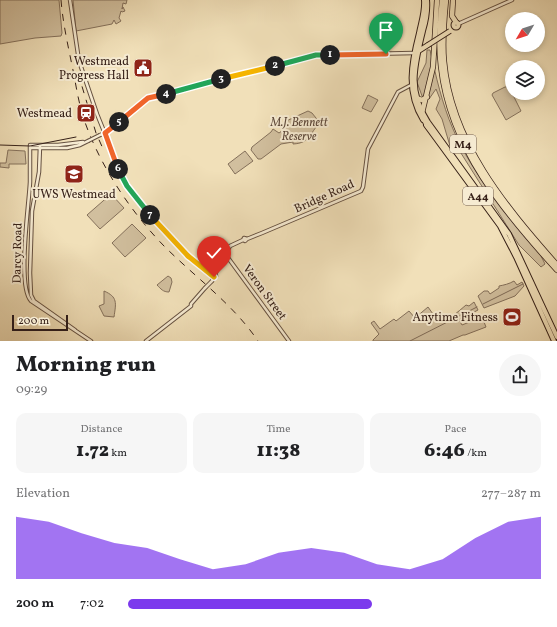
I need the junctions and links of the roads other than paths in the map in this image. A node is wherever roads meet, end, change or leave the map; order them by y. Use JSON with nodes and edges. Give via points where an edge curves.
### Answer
{"nodes":[{"id":1,"x":70,"y":0,"type":"edge"},
{"id":2,"x":426,"y":0,"type":"edge"},
{"id":3,"x":438,"y":0,"type":"edge"},
{"id":4,"x":442,"y":0,"type":"edge"},
{"id":5,"x":446,"y":0,"type":"edge"},
{"id":6,"x":453,"y":0,"type":"edge"},
{"id":7,"x":512,"y":0,"type":"edge"},
{"id":8,"x":456,"y":24,"type":"junction"},
{"id":9,"x":422,"y":34,"type":"junction"},
{"id":10,"x":428,"y":45,"type":"junction"},
{"id":11,"x":416,"y":53,"type":"junction"},
{"id":12,"x":412,"y":84,"type":"junction"},
{"id":13,"x":427,"y":97,"type":"junction"},
{"id":14,"x":416,"y":98,"type":"junction"},
{"id":15,"x":422,"y":113,"type":"junction"},
{"id":16,"x":428,"y":127,"type":"junction"},
{"id":17,"x":105,"y":133,"type":"junction"},
{"id":18,"x":40,"y":147,"type":"junction"},
{"id":19,"x":226,"y":255,"type":"junction"},
{"id":20,"x":509,"y":255,"type":"dead end"},
{"id":21,"x":516,"y":257,"type":"junction"},
{"id":22,"x":554,"y":265,"type":"edge"},
{"id":23,"x":214,"y":275,"type":"junction"},
{"id":24,"x":49,"y":310,"type":"junction"},
{"id":25,"x":56,"y":319,"type":"junction"},
{"id":26,"x":77,"y":332,"type":"junction"},
{"id":27,"x":557,"y":337,"type":"edge"},
{"id":28,"x":91,"y":341,"type":"edge"},
{"id":29,"x":146,"y":341,"type":"edge"},
{"id":30,"x":290,"y":341,"type":"edge"},
{"id":31,"x":554,"y":341,"type":"edge"}],
"edges":[{"from":1,"to":17,"type":"street","via":[[79,61]]},
{"from":2,"to":9,"type":"highway","number":"A44","via":[[427,13]]},
{"from":2,"to":11,"type":"highway","number":"A44"},
{"from":3,"to":13,"type":"highway","via":[[433,67]]},
{"from":4,"to":22,"type":"highway","number":"M4","via":[[439,39],[441,66],[447,100],[456,128],[484,178],[521,228]]},
{"from":5,"to":22,"type":"highway","number":"M4","via":[[444,61],[458,124],[487,177]]},
{"from":6,"to":8,"type":"highway","via":[[452,16]]},
{"from":7,"to":8,"type":"street"},
{"from":8,"to":10,"type":"highway","bridge":true},
{"from":9,"to":10,"type":"highway","via":[[422,44]]},
{"from":9,"to":11,"type":"highway","number":"A44"},
{"from":10,"to":11,"type":"highway"},
{"from":11,"to":12,"type":"highway","number":"A44"},
{"from":11,"to":17,"type":"street","via":[[316,55],[151,97]]},
{"from":12,"to":14,"type":"highway","number":"A44"},
{"from":12,"to":16,"type":"highway","number":"A44","via":[[417,109]]},
{"from":12,"to":19,"type":"street","name":"Bridge Road","via":[[397,93],[368,149],[361,191],[243,240],[231,246]]},
{"from":13,"to":14,"type":"highway","via":[[422,100]]},
{"from":13,"to":15,"type":"highway"},
{"from":14,"to":15,"type":"highway","number":"A44"},
{"from":15,"to":16,"type":"highway"},
{"from":15,"to":27,"type":"highway","number":"A44","via":[[508,234]]},
{"from":16,"to":21,"type":"highway","number":"A44","via":[[494,217]]},
{"from":17,"to":18,"type":"street","bridge":true,"via":[[67,148]]},
{"from":17,"to":23,"type":"street","via":[[127,186],[187,256]]},
{"from":18,"to":24,"type":"street","name":"Darcy Road","via":[[39,172],[32,211],[30,290],[33,300]]},
{"from":18,"to":25,"type":"street","name":"Darcy Road","via":[[30,148],[24,267],[26,294],[31,301]]},
{"from":19,"to":23,"type":"street"},
{"from":19,"to":30,"type":"street","name":"Veron Street"},
{"from":20,"to":21,"type":"highway"},
{"from":21,"to":31,"type":"highway","number":"A44"},
{"from":23,"to":29,"type":"street","bridge":true,"via":[[212,281],[181,314]]},
{"from":24,"to":25,"type":"street"},
{"from":24,"to":26,"type":"street","name":"Darcy Road"},
{"from":25,"to":26,"type":"street","name":"Darcy Road"},
{"from":26,"to":28,"type":"street","name":"Darcy Road"}]}
